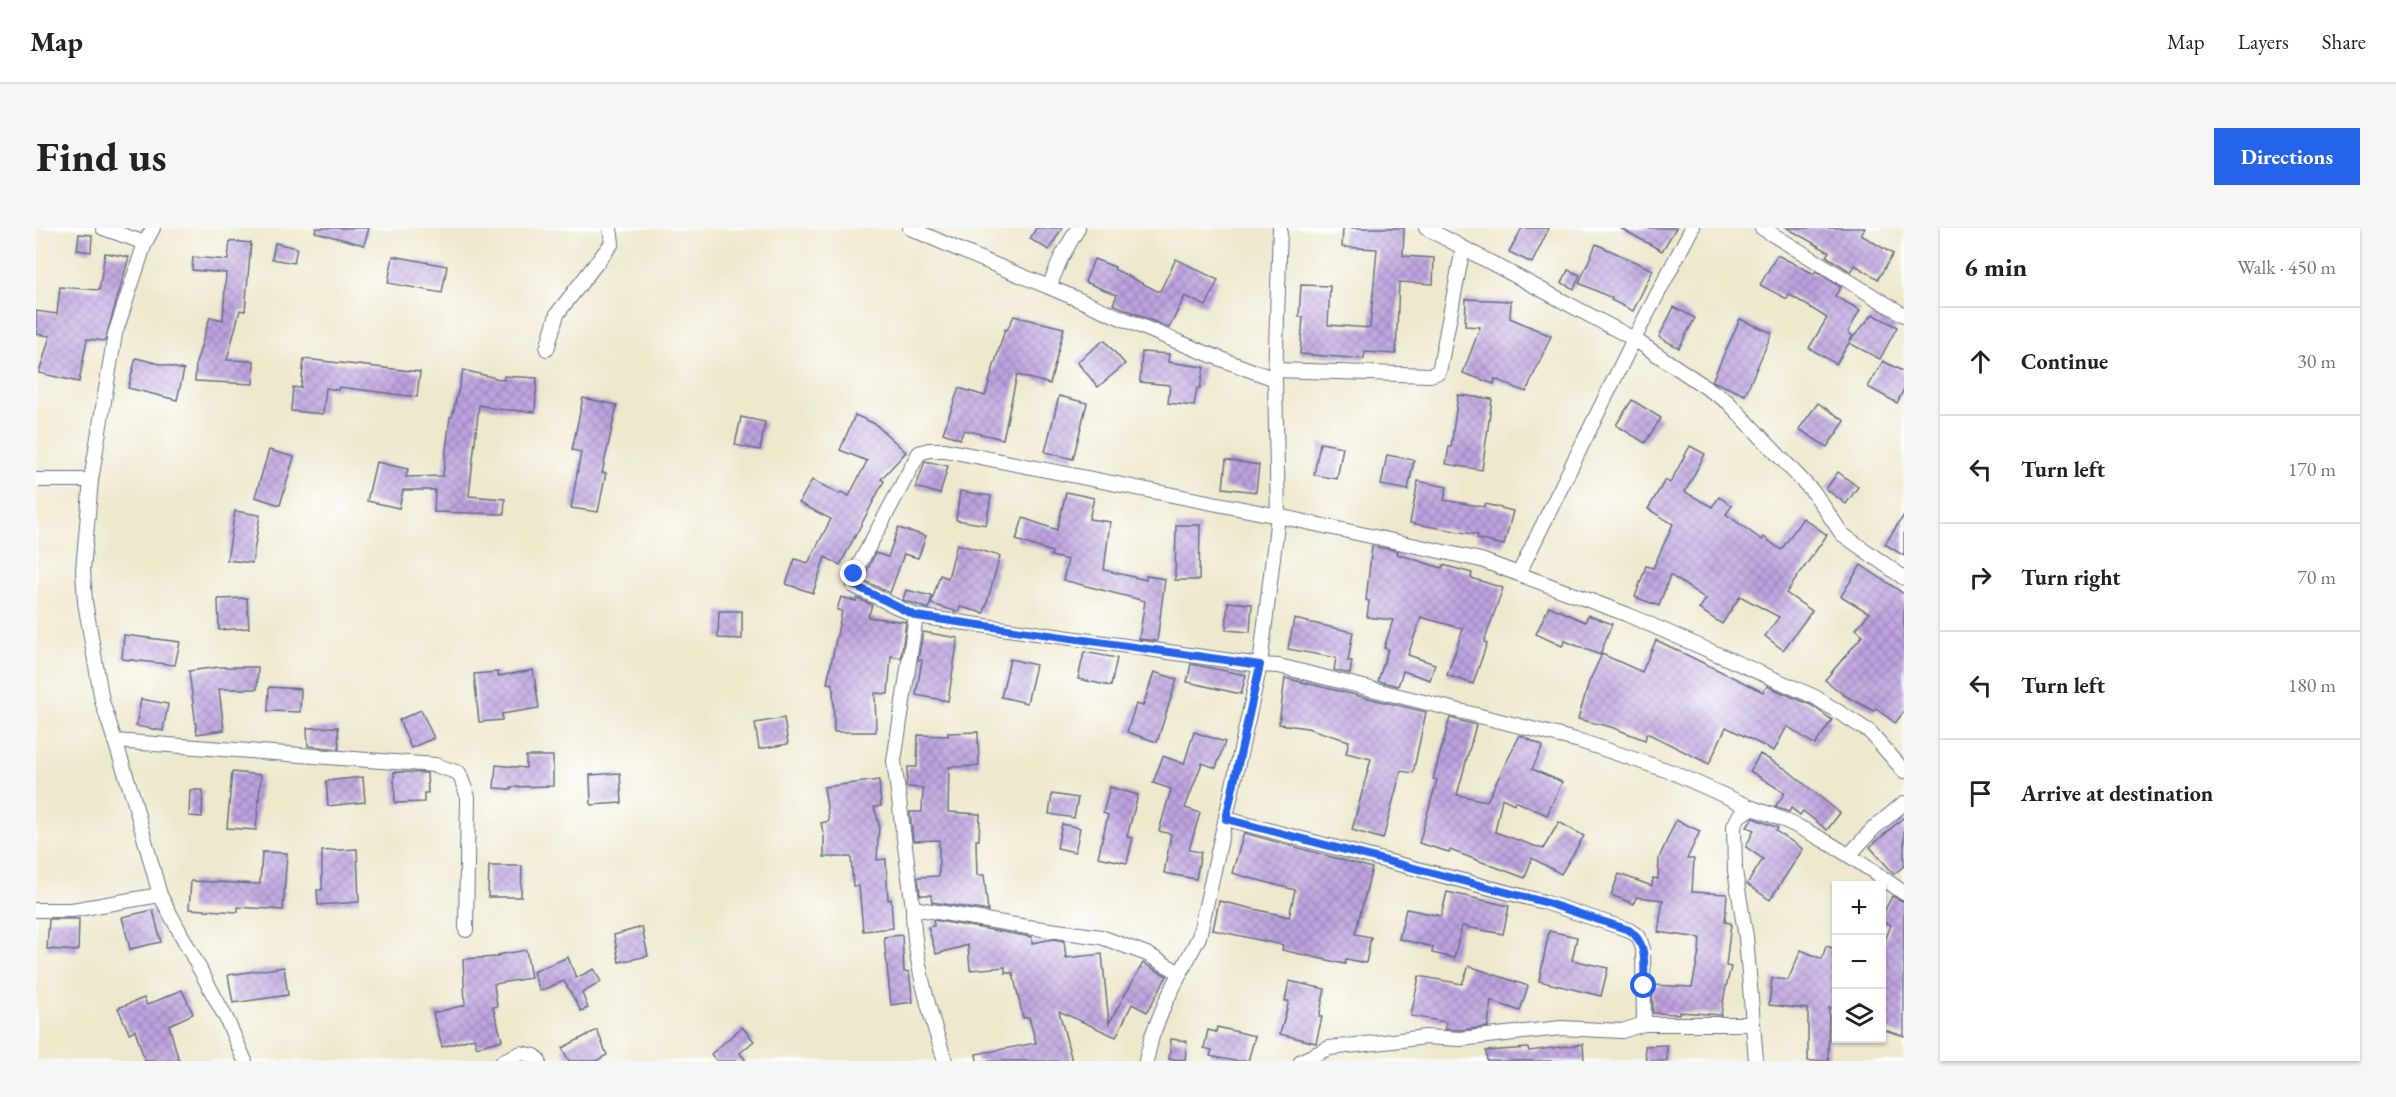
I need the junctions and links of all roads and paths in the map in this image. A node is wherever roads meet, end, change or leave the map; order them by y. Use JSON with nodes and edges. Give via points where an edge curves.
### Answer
{"nodes":[{"id":1,"x":103,"y":228,"type":"edge"},
{"id":2,"x":153,"y":228,"type":"edge"},
{"id":3,"x":610,"y":228,"type":"edge"},
{"id":4,"x":910,"y":228,"type":"edge"},
{"id":5,"x":1078,"y":228,"type":"edge"},
{"id":6,"x":1280,"y":228,"type":"edge"},
{"id":7,"x":1426,"y":228,"type":"edge"},
{"id":8,"x":1692,"y":228,"type":"edge"},
{"id":9,"x":1762,"y":228,"type":"edge"},
{"id":10,"x":145,"y":243,"type":"junction"},
{"id":11,"x":1463,"y":248,"type":"junction"},
{"id":12,"x":1049,"y":287,"type":"junction"},
{"id":13,"x":1904,"y":315,"type":"edge"},
{"id":14,"x":1634,"y":339,"type":"junction"},
{"id":15,"x":547,"y":349,"type":"dead end"},
{"id":16,"x":1275,"y":374,"type":"junction"},
{"id":17,"x":36,"y":480,"type":"edge"},
{"id":18,"x":91,"y":480,"type":"junction"},
{"id":19,"x":1278,"y":516,"type":"junction"},
{"id":20,"x":1520,"y":573,"type":"junction"},
{"id":21,"x":1904,"y":578,"type":"edge"},
{"id":22,"x":916,"y":616,"type":"junction"},
{"id":23,"x":1260,"y":665,"type":"junction"},
{"id":24,"x":116,"y":741,"type":"junction"},
{"id":25,"x":1904,"y":771,"type":"edge"},
{"id":26,"x":1904,"y":803,"type":"edge"},
{"id":27,"x":1752,"y":808,"type":"junction"},
{"id":28,"x":1226,"y":819,"type":"junction"},
{"id":29,"x":1850,"y":854,"type":"junction"},
{"id":30,"x":1904,"y":893,"type":"edge"},
{"id":31,"x":160,"y":895,"type":"junction"},
{"id":32,"x":913,"y":908,"type":"junction"},
{"id":33,"x":36,"y":910,"type":"edge"},
{"id":34,"x":466,"y":930,"type":"dead end"},
{"id":35,"x":1180,"y":973,"type":"junction"},
{"id":36,"x":1644,"y":1024,"type":"junction"},
{"id":37,"x":1752,"y":1024,"type":"junction"},
{"id":38,"x":245,"y":1061,"type":"edge"},
{"id":39,"x":503,"y":1061,"type":"edge"},
{"id":40,"x":539,"y":1061,"type":"edge"},
{"id":41,"x":945,"y":1061,"type":"edge"},
{"id":42,"x":1146,"y":1061,"type":"edge"},
{"id":43,"x":1301,"y":1061,"type":"edge"},
{"id":44,"x":1756,"y":1061,"type":"edge"}],
"edges":[{"from":1,"to":10,"type":"street"},
{"from":2,"to":10,"type":"street"},
{"from":3,"to":15,"type":"street","via":[[612,243],[557,314]]},
{"from":4,"to":12,"type":"street"},
{"from":5,"to":12,"type":"street"},
{"from":6,"to":16,"type":"street"},
{"from":7,"to":11,"type":"street"},
{"from":8,"to":14,"type":"street"},
{"from":9,"to":13,"type":"street"},
{"from":10,"to":18,"type":"street","via":[[115,334]]},
{"from":11,"to":14,"type":"street"},
{"from":11,"to":16,"type":"street","via":[[1439,372]]},
{"from":12,"to":16,"type":"street","via":[[1209,356]]},
{"from":14,"to":20,"type":"street"},
{"from":14,"to":21,"type":"street","via":[[1728,402],[1815,494],[1842,534]]},
{"from":16,"to":19,"type":"street"},
{"from":17,"to":18,"type":"street"},
{"from":18,"to":24,"type":"street","via":[[83,570],[85,602],[102,701]]},
{"from":19,"to":20,"type":"street","via":[[1481,560]]},
{"from":19,"to":22,"type":"street","via":[[929,450],[919,453],[853,580],[854,585]]},
{"from":19,"to":23,"type":"street"},
{"from":20,"to":25,"type":"street","via":[[1626,614],[1815,697],[1870,732]]},
{"from":22,"to":23,"type":"street"},
{"from":22,"to":32,"type":"street","via":[[894,761]]},
{"from":23,"to":27,"type":"street","via":[[1290,668],[1580,741],[1672,772]]},
{"from":23,"to":28,"type":"street"},
{"from":24,"to":31,"type":"street"},
{"from":24,"to":34,"type":"street","via":[[435,765],[459,773],[468,797]]},
{"from":26,"to":29,"type":"street"},
{"from":27,"to":29,"type":"street"},
{"from":27,"to":37,"type":"street","via":[[1739,816],[1734,826],[1735,871],[1746,938]]},
{"from":28,"to":35,"type":"street","via":[[1199,937]]},
{"from":28,"to":36,"type":"street","via":[[1544,902],[1629,930],[1639,937],[1644,949]]},
{"from":29,"to":30,"type":"street"},
{"from":31,"to":33,"type":"street","via":[[72,910]]},
{"from":31,"to":38,"type":"street"},
{"from":32,"to":35,"type":"street","via":[[1101,937],[1147,954]]},
{"from":32,"to":41,"type":"street","via":[[923,978]]},
{"from":35,"to":42,"type":"street","via":[[1152,1036]]},
{"from":36,"to":37,"type":"street"},
{"from":36,"to":43,"type":"street","via":[[1622,1030],[1561,1028],[1460,1039],[1425,1037],[1329,1048]]},
{"from":37,"to":44,"type":"street"},
{"from":39,"to":40,"type":"street","via":[[521,1053]]}]}
